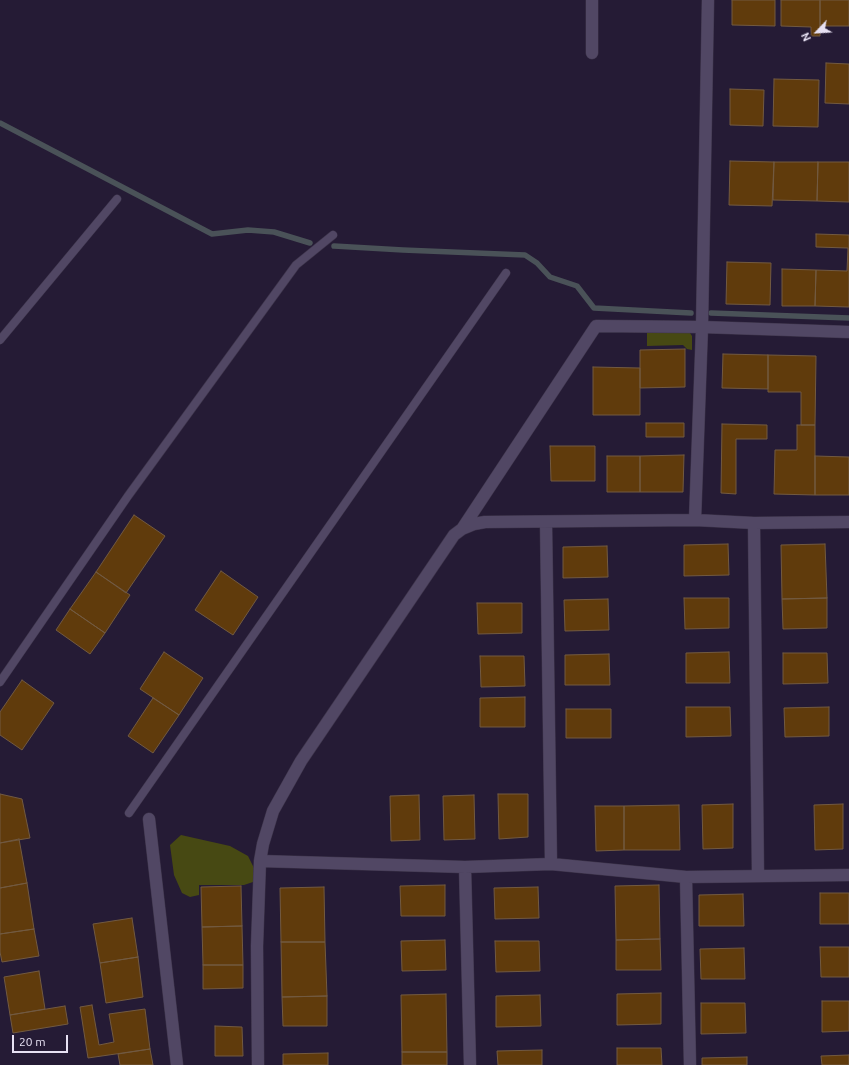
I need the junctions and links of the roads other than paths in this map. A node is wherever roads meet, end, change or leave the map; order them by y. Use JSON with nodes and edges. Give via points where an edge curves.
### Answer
{"nodes":[{"id":1,"x":592,"y":0,"type":"edge"},
{"id":2,"x":708,"y":0,"type":"edge"},
{"id":3,"x":592,"y":53,"type":"dead end"},
{"id":4,"x":117,"y":199,"type":"dead end"},
{"id":5,"x":333,"y":235,"type":"dead end"},
{"id":6,"x":506,"y":273,"type":"dead end"},
{"id":7,"x":702,"y":327,"type":"junction"},
{"id":8,"x":849,"y":332,"type":"edge"},
{"id":9,"x":0,"y":340,"type":"edge"},
{"id":10,"x":695,"y":520,"type":"junction"},
{"id":11,"x":546,"y":522,"type":"junction"},
{"id":12,"x":849,"y":522,"type":"edge"},
{"id":13,"x":754,"y":523,"type":"junction"},
{"id":14,"x":462,"y":529,"type":"junction"},
{"id":15,"x":0,"y":682,"type":"edge"},
{"id":16,"x":129,"y":813,"type":"dead end"},
{"id":17,"x":149,"y":818,"type":"dead end"},
{"id":18,"x":260,"y":861,"type":"junction"},
{"id":19,"x":550,"y":864,"type":"junction"},
{"id":20,"x":465,"y":867,"type":"junction"},
{"id":21,"x":849,"y":875,"type":"edge"},
{"id":22,"x":758,"y":876,"type":"junction"},
{"id":23,"x":686,"y":877,"type":"junction"},
{"id":24,"x":177,"y":1065,"type":"edge"},
{"id":25,"x":258,"y":1065,"type":"edge"},
{"id":26,"x":470,"y":1065,"type":"edge"},
{"id":27,"x":690,"y":1065,"type":"edge"}],
"edges":[{"from":1,"to":3,"type":"street"},
{"from":2,"to":7,"type":"street"},
{"from":4,"to":9,"type":"lane"},
{"from":5,"to":15,"type":"lane","via":[[296,266],[128,496]]},
{"from":6,"to":16,"type":"lane"},
{"from":7,"to":8,"type":"street"},
{"from":7,"to":10,"type":"street"},
{"from":7,"to":14,"type":"street","via":[[596,326]]},
{"from":10,"to":11,"type":"street"},
{"from":10,"to":13,"type":"street"},
{"from":11,"to":14,"type":"street","via":[[485,522]]},
{"from":11,"to":19,"type":"street"},
{"from":12,"to":13,"type":"street"},
{"from":13,"to":22,"type":"street"},
{"from":14,"to":18,"type":"street","via":[[454,536],[301,761],[274,812]]},
{"from":17,"to":24,"type":"street"},
{"from":18,"to":20,"type":"street"},
{"from":18,"to":25,"type":"street","via":[[257,946]]},
{"from":19,"to":20,"type":"street"},
{"from":19,"to":23,"type":"street"},
{"from":20,"to":26,"type":"street"},
{"from":21,"to":22,"type":"street"},
{"from":22,"to":23,"type":"street"},
{"from":23,"to":27,"type":"street"}]}
